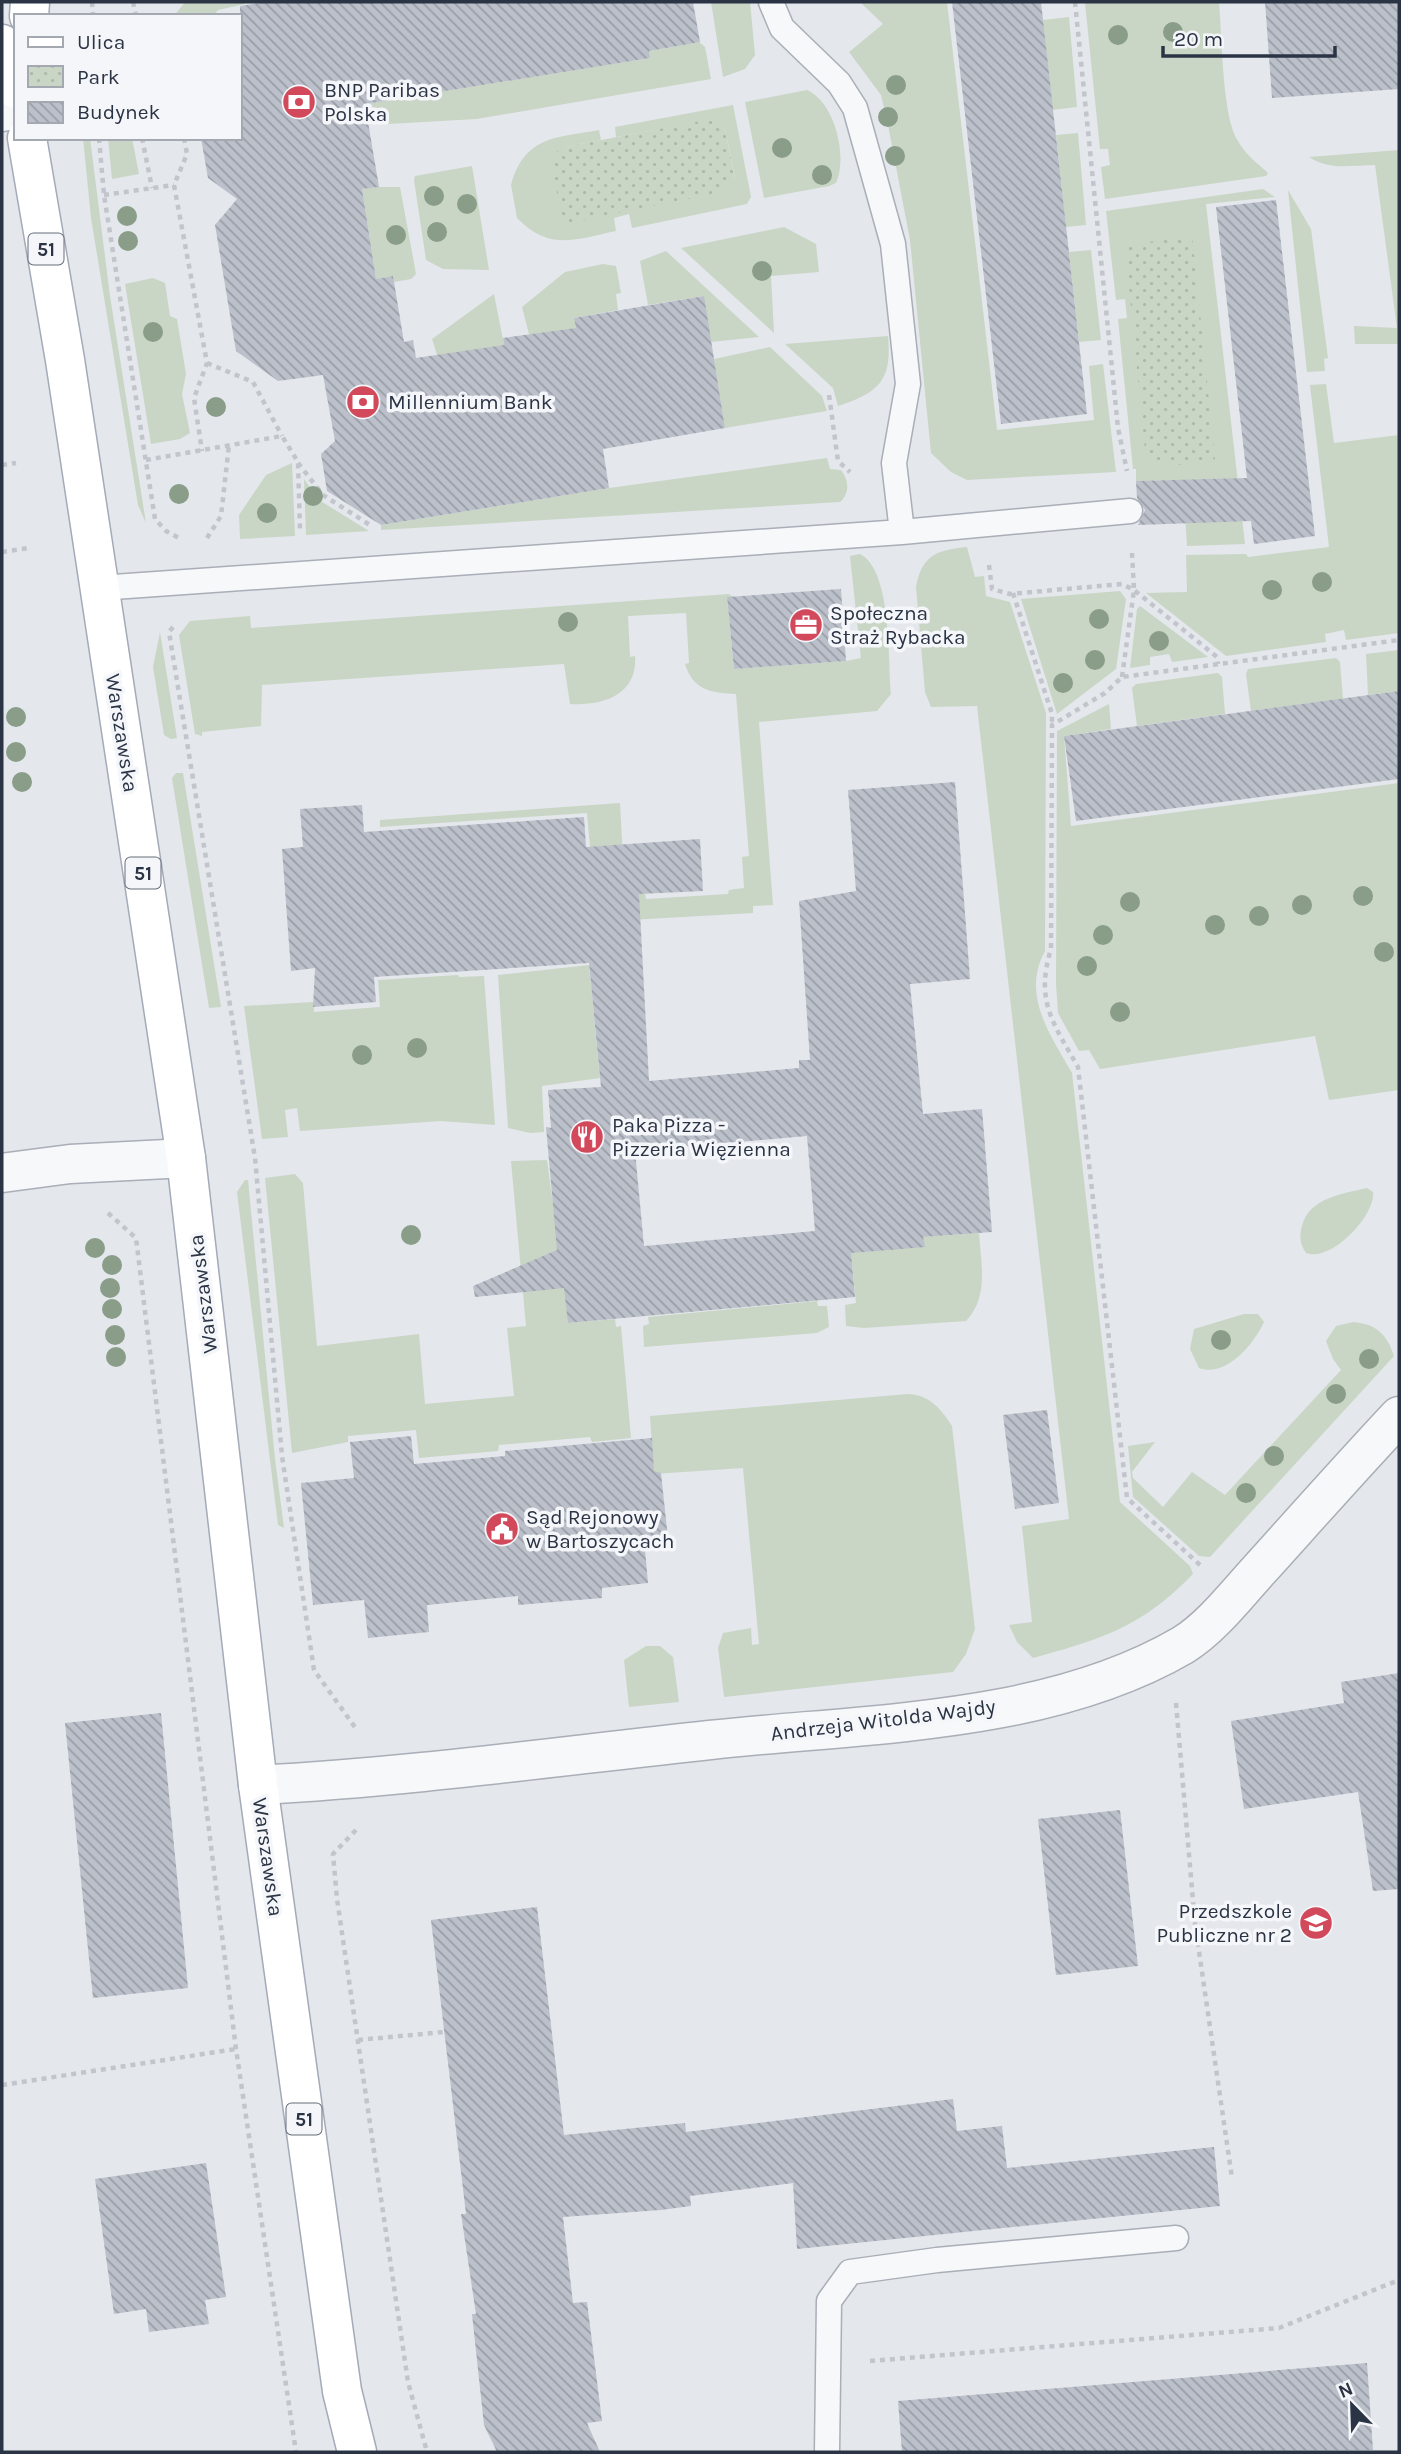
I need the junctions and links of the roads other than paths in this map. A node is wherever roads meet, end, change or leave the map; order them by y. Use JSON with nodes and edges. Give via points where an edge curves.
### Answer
{"nodes":[{"id":1,"x":771,"y":2,"type":"edge"},
{"id":2,"x":2,"y":44,"type":"edge"},
{"id":3,"x":14,"y":83,"type":"edge"},
{"id":4,"x":27,"y":140,"type":"edge"},
{"id":5,"x":1130,"y":511,"type":"road end"},
{"id":6,"x":902,"y":532,"type":"junction"},
{"id":7,"x":99,"y":588,"type":"junction"},
{"id":8,"x":186,"y":1158,"type":"junction"},
{"id":9,"x":2,"y":1173,"type":"edge"},
{"id":10,"x":1399,"y":1416,"type":"edge"},
{"id":11,"x":258,"y":1785,"type":"junction"},
{"id":12,"x":1176,"y":2238,"type":"dead end"},
{"id":13,"x":357,"y":2452,"type":"edge"},
{"id":14,"x":827,"y":2452,"type":"edge"}],
"edges":[{"from":1,"to":6,"type":"lane","via":[[782,28],[839,82],[855,108],[893,244],[908,384],[894,463]]},
{"from":2,"to":3,"type":"main road"},
{"from":4,"to":7,"type":"main road","name":"Warszawska","number":"51"},
{"from":5,"to":6,"type":"lane"},
{"from":6,"to":7,"type":"lane"},
{"from":7,"to":8,"type":"main road","name":"Warszawska","number":"51"},
{"from":8,"to":9,"type":"street"},
{"from":8,"to":11,"type":"main road","name":"Warszawska","number":"51"},
{"from":10,"to":11,"type":"street","name":"Andrzeja Witolda Wajdy","via":[[1229,1603],[1187,1642],[1135,1671],[1039,1699],[935,1718],[365,1779]]},
{"from":11,"to":13,"type":"main road","name":"Warszawska","number":"51","via":[[342,2391]]},
{"from":12,"to":14,"type":"lane","via":[[937,2259],[850,2272],[828,2301]]}]}
